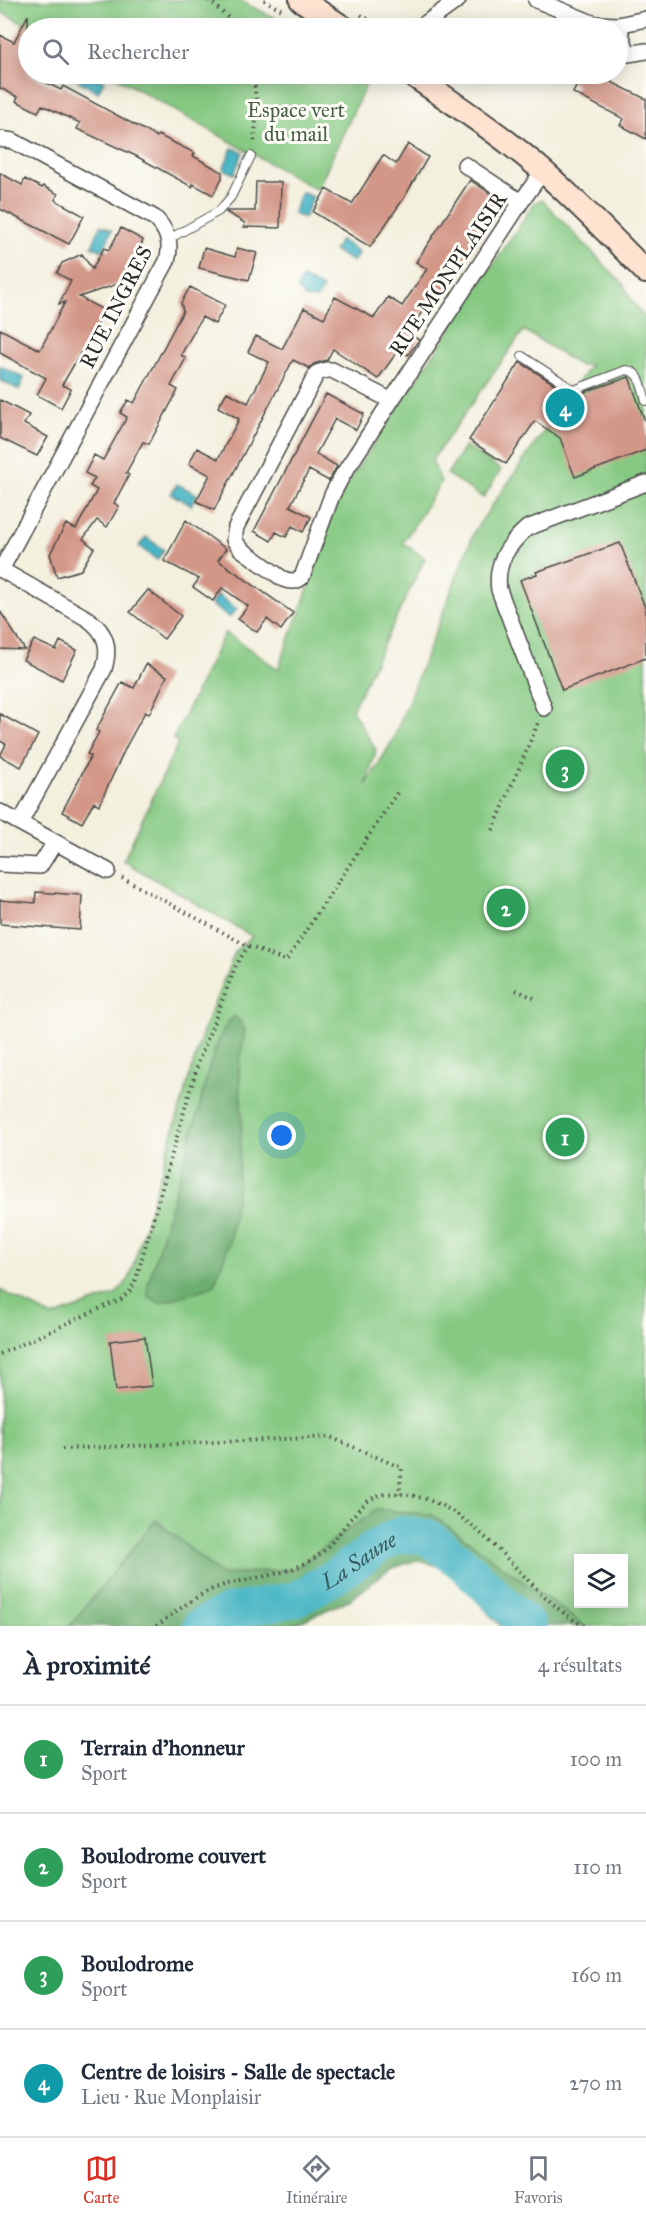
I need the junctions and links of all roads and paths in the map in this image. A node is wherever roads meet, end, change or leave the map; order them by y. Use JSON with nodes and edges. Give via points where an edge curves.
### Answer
{"nodes":[{"id":1,"x":208,"y":0,"type":"edge"},
{"id":2,"x":458,"y":0,"type":"edge"},
{"id":3,"x":536,"y":0,"type":"edge"},
{"id":4,"x":301,"y":1,"type":"edge"},
{"id":5,"x":228,"y":18,"type":"edge"},
{"id":6,"x":328,"y":18,"type":"edge"},
{"id":7,"x":433,"y":18,"type":"edge"},
{"id":8,"x":581,"y":18,"type":"edge"},
{"id":9,"x":646,"y":19,"type":"edge"},
{"id":10,"x":628,"y":23,"type":"edge"},
{"id":11,"x":646,"y":51,"type":"edge"},
{"id":12,"x":628,"y":54,"type":"edge"},
{"id":13,"x":254,"y":84,"type":"edge"},
{"id":14,"x":425,"y":84,"type":"edge"},
{"id":15,"x":0,"y":139,"type":"edge"},
{"id":16,"x":251,"y":156,"type":"joint"},
{"id":17,"x":465,"y":165,"type":"dead end"},
{"id":18,"x":543,"y":171,"type":"junction"},
{"id":19,"x":521,"y":202,"type":"junction"},
{"id":20,"x":169,"y":239,"type":"junction"},
{"id":21,"x":646,"y":272,"type":"edge"},
{"id":22,"x":522,"y":356,"type":"dead end"},
{"id":23,"x":390,"y":400,"type":"junction"},
{"id":24,"x":646,"y":401,"type":"edge"},
{"id":25,"x":646,"y":483,"type":"edge"},
{"id":26,"x":0,"y":569,"type":"edge"},
{"id":27,"x":544,"y":708,"type":"joint"},
{"id":28,"x":399,"y":790,"type":"dead end"},
{"id":29,"x":0,"y":812,"type":"edge"},
{"id":30,"x":20,"y":824,"type":"junction"},
{"id":31,"x":493,"y":830,"type":"dead end"},
{"id":32,"x":55,"y":842,"type":"junction"},
{"id":33,"x":0,"y":864,"type":"edge"},
{"id":34,"x":108,"y":871,"type":"joint"},
{"id":35,"x":248,"y":946,"type":"junction"},
{"id":36,"x":516,"y":990,"type":"dead end"},
{"id":37,"x":534,"y":998,"type":"dead end"},
{"id":38,"x":0,"y":1354,"type":"edge"},
{"id":39,"x":62,"y":1449,"type":"dead end"},
{"id":40,"x":399,"y":1494,"type":"junction"},
{"id":41,"x":156,"y":1626,"type":"edge"},
{"id":42,"x":584,"y":1626,"type":"edge"}],
"edges":[{"from":1,"to":5,"type":"path"},
{"from":2,"to":7,"type":"street"},
{"from":3,"to":8,"type":"street"},
{"from":4,"to":6,"type":"street"},
{"from":9,"to":10,"type":"street"},
{"from":11,"to":12,"type":"street"},
{"from":13,"to":16,"type":"path","via":[[257,108]]},
{"from":14,"to":18,"type":"street"},
{"from":15,"to":20,"type":"street","name":"RUE INGRES","via":[[13,141],[155,218]]},
{"from":16,"to":20,"type":"lane","via":[[226,204]]},
{"from":17,"to":19,"type":"street"},
{"from":18,"to":19,"type":"street","name":"RUE MONPLAISIR"},
{"from":18,"to":21,"type":"street"},
{"from":19,"to":23,"type":"street","name":"RUE MONPLAISIR"},
{"from":20,"to":26,"type":"street","name":"RUE INGRES","via":[[167,261]]},
{"from":22,"to":24,"type":"lane","via":[[574,390],[633,370]]},
{"from":23,"to":23,"type":"street","name":"RUE MONPLAISIR","via":[[332,370],[317,374],[236,527],[234,540],[241,549],[283,579],[297,581],[302,577],[332,495]]},
{"from":25,"to":27,"type":"street","via":[[536,524],[514,540],[502,559],[499,590]]},
{"from":26,"to":30,"type":"street","via":[[93,623],[105,636],[107,646],[104,669]]},
{"from":27,"to":31,"type":"path"},
{"from":28,"to":35,"type":"path","via":[[286,962]]},
{"from":29,"to":30,"type":"street"},
{"from":30,"to":32,"type":"street"},
{"from":32,"to":33,"type":"street","via":[[40,866]]},
{"from":32,"to":34,"type":"street"},
{"from":34,"to":35,"type":"path"},
{"from":35,"to":38,"type":"path","via":[[236,965],[200,1060],[129,1292]]},
{"from":36,"to":37,"type":"path"},
{"from":39,"to":40,"type":"path","via":[[330,1437],[402,1468]]},
{"from":40,"to":41,"type":"path","via":[[370,1498],[320,1554],[300,1565],[197,1596]]},
{"from":40,"to":42,"type":"path","via":[[456,1513],[554,1605]]}]}
